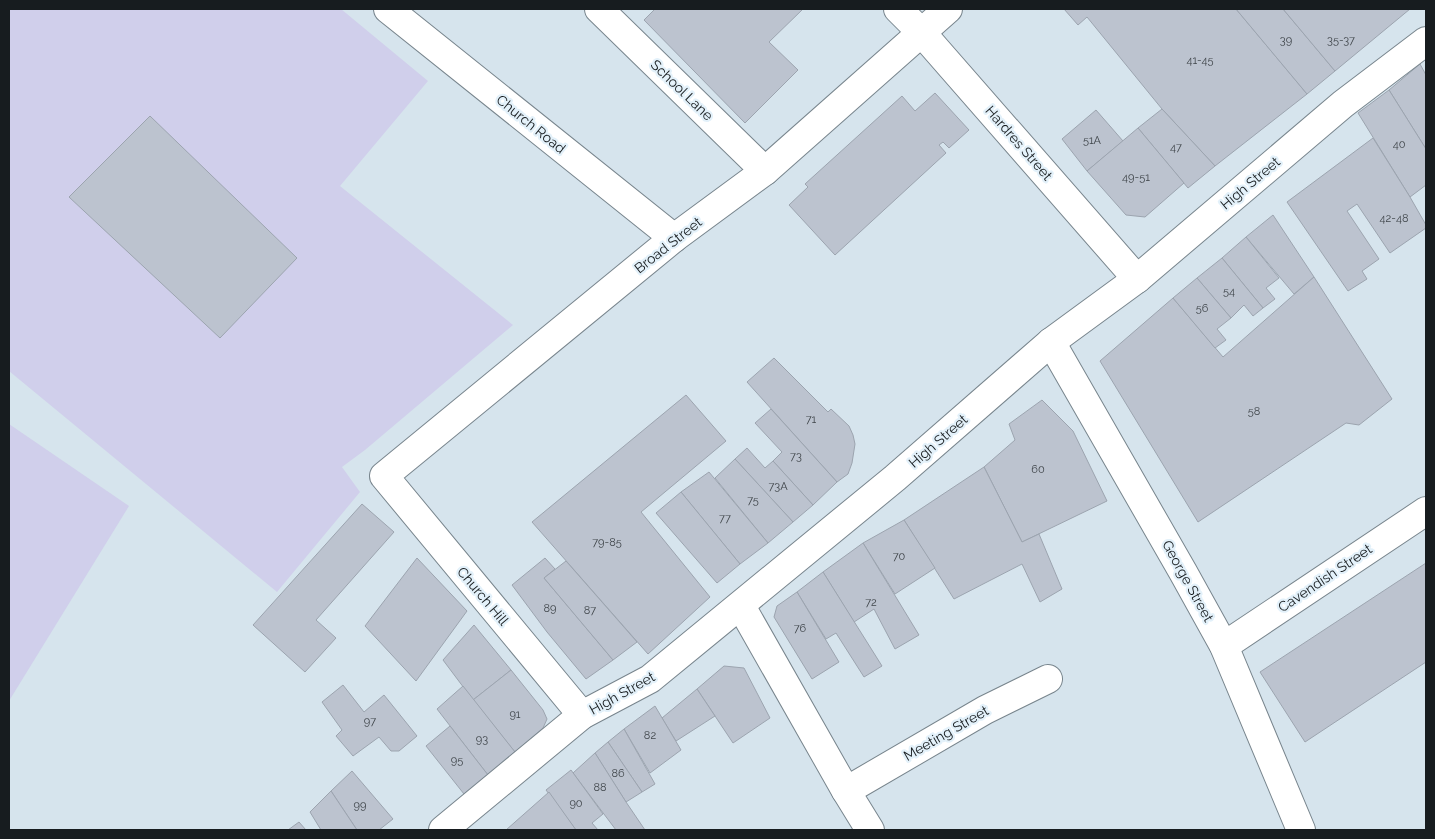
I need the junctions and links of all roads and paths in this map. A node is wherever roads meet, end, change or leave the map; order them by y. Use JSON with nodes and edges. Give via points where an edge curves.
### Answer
{"nodes":[{"id":1,"x":388,"y":9,"type":"edge"},
{"id":2,"x":599,"y":9,"type":"edge"},
{"id":3,"x":898,"y":9,"type":"edge"},
{"id":4,"x":948,"y":9,"type":"edge"},
{"id":5,"x":921,"y":32,"type":"junction"},
{"id":6,"x":1426,"y":41,"type":"edge"},
{"id":7,"x":765,"y":171,"type":"junction"},
{"id":8,"x":674,"y":238,"type":"junction"},
{"id":9,"x":1137,"y":279,"type":"junction"},
{"id":10,"x":1051,"y":342,"type":"junction"},
{"id":11,"x":384,"y":476,"type":"joint"},
{"id":12,"x":1426,"y":511,"type":"edge"},
{"id":13,"x":740,"y":606,"type":"junction"},
{"id":14,"x":1224,"y":646,"type":"junction"},
{"id":15,"x":1048,"y":679,"type":"dead end"},
{"id":16,"x":582,"y":715,"type":"junction"},
{"id":17,"x":846,"y":791,"type":"junction"},
{"id":18,"x":443,"y":830,"type":"edge"},
{"id":19,"x":870,"y":830,"type":"edge"},
{"id":20,"x":1301,"y":830,"type":"edge"}],
"edges":[{"from":1,"to":8,"type":"street","name":"Church Road"},
{"from":2,"to":7,"type":"street","name":"School Lane"},
{"from":3,"to":5,"type":"street","name":"Hardres Street"},
{"from":4,"to":5,"type":"street","name":"Broad Street"},
{"from":5,"to":7,"type":"street","name":"Broad Street"},
{"from":5,"to":9,"type":"street","name":"Hardres Street"},
{"from":6,"to":9,"type":"street","name":"High Street","via":[[1343,104]]},
{"from":7,"to":8,"type":"street","name":"Broad Street"},
{"from":8,"to":11,"type":"street","name":"Broad Street"},
{"from":9,"to":10,"type":"street","name":"High Street"},
{"from":10,"to":13,"type":"street","name":"High Street","via":[[895,478]]},
{"from":10,"to":14,"type":"street","name":"George Street"},
{"from":11,"to":16,"type":"street","name":"Church Hill"},
{"from":12,"to":14,"type":"street","name":"Cavendish Street"},
{"from":13,"to":16,"type":"street","name":"High Street","via":[[650,679]]},
{"from":13,"to":17,"type":"street"},
{"from":14,"to":20,"type":"street","name":"George Street"},
{"from":15,"to":17,"type":"street","name":"Meeting Street","via":[[985,710]]},
{"from":16,"to":18,"type":"street","name":"High Street"},
{"from":17,"to":19,"type":"street"}]}
